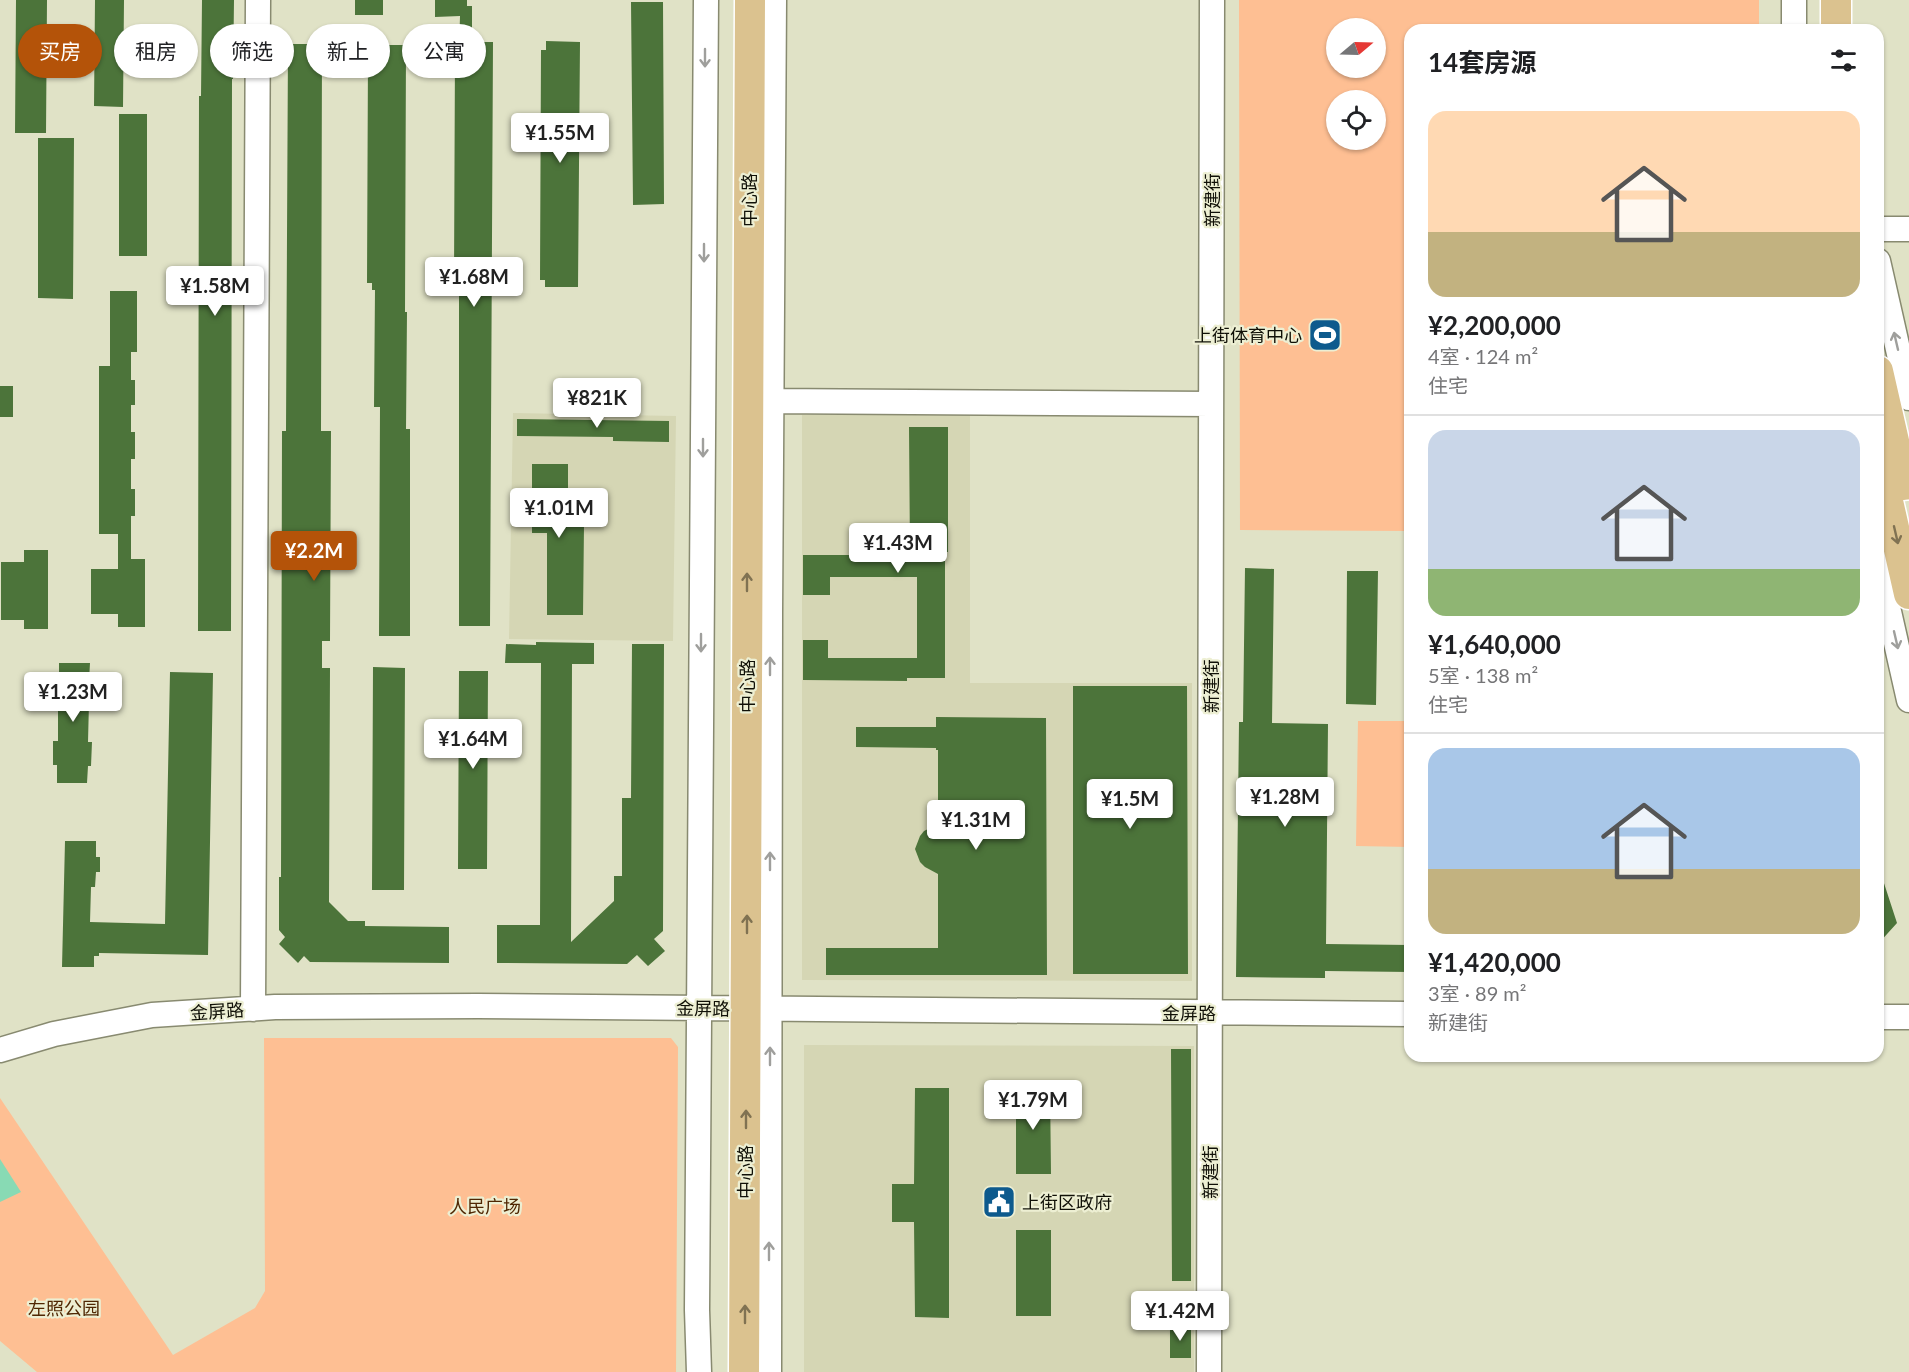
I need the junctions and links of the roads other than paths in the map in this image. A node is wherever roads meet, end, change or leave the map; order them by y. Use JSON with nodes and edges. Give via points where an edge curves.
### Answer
{"nodes":[{"id":1,"x":258,"y":0,"type":"edge"},
{"id":2,"x":706,"y":0,"type":"edge"},
{"id":3,"x":730,"y":0,"type":"edge"},
{"id":4,"x":750,"y":0,"type":"edge"},
{"id":5,"x":774,"y":0,"type":"edge"},
{"id":6,"x":1212,"y":0,"type":"edge"},
{"id":7,"x":1794,"y":0,"type":"edge"},
{"id":8,"x":1817,"y":0,"type":"edge"},
{"id":9,"x":1836,"y":0,"type":"edge"},
{"id":10,"x":1850,"y":0,"type":"edge"},
{"id":11,"x":1794,"y":24,"type":"edge"},
{"id":12,"x":1817,"y":24,"type":"edge"},
{"id":13,"x":1836,"y":24,"type":"edge"},
{"id":14,"x":1849,"y":24,"type":"edge"},
{"id":15,"x":1884,"y":229,"type":"edge"},
{"id":16,"x":1909,"y":229,"type":"edge"},
{"id":17,"x":1884,"y":288,"type":"edge"},
{"id":18,"x":1884,"y":398,"type":"edge"},
{"id":19,"x":1909,"y":398,"type":"edge"},
{"id":20,"x":771,"y":402,"type":"junction"},
{"id":21,"x":1212,"y":404,"type":"junction"},
{"id":22,"x":1884,"y":484,"type":"edge"},
{"id":23,"x":1909,"y":508,"type":"edge"},
{"id":24,"x":1884,"y":590,"type":"edge"},
{"id":25,"x":1909,"y":594,"type":"edge"},
{"id":26,"x":1909,"y":700,"type":"edge"},
{"id":27,"x":253,"y":1009,"type":"junction"},
{"id":28,"x":735,"y":1009,"type":"junction"},
{"id":29,"x":1210,"y":1013,"type":"junction"},
{"id":30,"x":1404,"y":1014,"type":"edge"},
{"id":31,"x":1884,"y":1017,"type":"edge"},
{"id":32,"x":1909,"y":1017,"type":"edge"},
{"id":33,"x":3,"y":1049,"type":"edge"},
{"id":34,"x":699,"y":1372,"type":"edge"},
{"id":35,"x":724,"y":1372,"type":"edge"},
{"id":36,"x":744,"y":1372,"type":"edge"},
{"id":37,"x":769,"y":1372,"type":"edge"},
{"id":38,"x":1209,"y":1372,"type":"edge"}],
"edges":[{"from":1,"to":27,"type":"street"},
{"from":2,"to":28,"type":"street","one_way":true},
{"from":3,"to":28,"type":"main road","name":"中心路"},
{"from":28,"to":4,"type":"main road","name":"中心路","one_way":true},
{"from":5,"to":20,"type":"street"},
{"from":6,"to":21,"type":"street","name":"新建街"},
{"from":7,"to":11,"type":"street"},
{"from":8,"to":12,"type":"main road"},
{"from":9,"to":13,"type":"main road"},
{"from":10,"to":14,"type":"street"},
{"from":15,"to":16,"type":"street"},
{"from":19,"to":17,"type":"street","one_way":true},
{"from":18,"to":23,"type":"main road"},
{"from":20,"to":21,"type":"street"},
{"from":28,"to":20,"type":"street","one_way":true},
{"from":21,"to":29,"type":"street","name":"新建街"},
{"from":22,"to":25,"type":"main road","one_way":true},
{"from":24,"to":26,"type":"street","one_way":true},
{"from":27,"to":28,"type":"street","name":"金屏路"},
{"from":27,"to":33,"type":"street","name":"金屏路","via":[[152,1015]]},
{"from":28,"to":29,"type":"street","name":"金屏路"},
{"from":28,"to":34,"type":"street","via":[[697,1298]]},
{"from":28,"to":35,"type":"main road","name":"中心路"},
{"from":36,"to":28,"type":"main road","name":"中心路","one_way":true},
{"from":37,"to":28,"type":"street","one_way":true},
{"from":29,"to":30,"type":"street","name":"金屏路"},
{"from":29,"to":38,"type":"street","name":"新建街"},
{"from":31,"to":32,"type":"street"}]}
